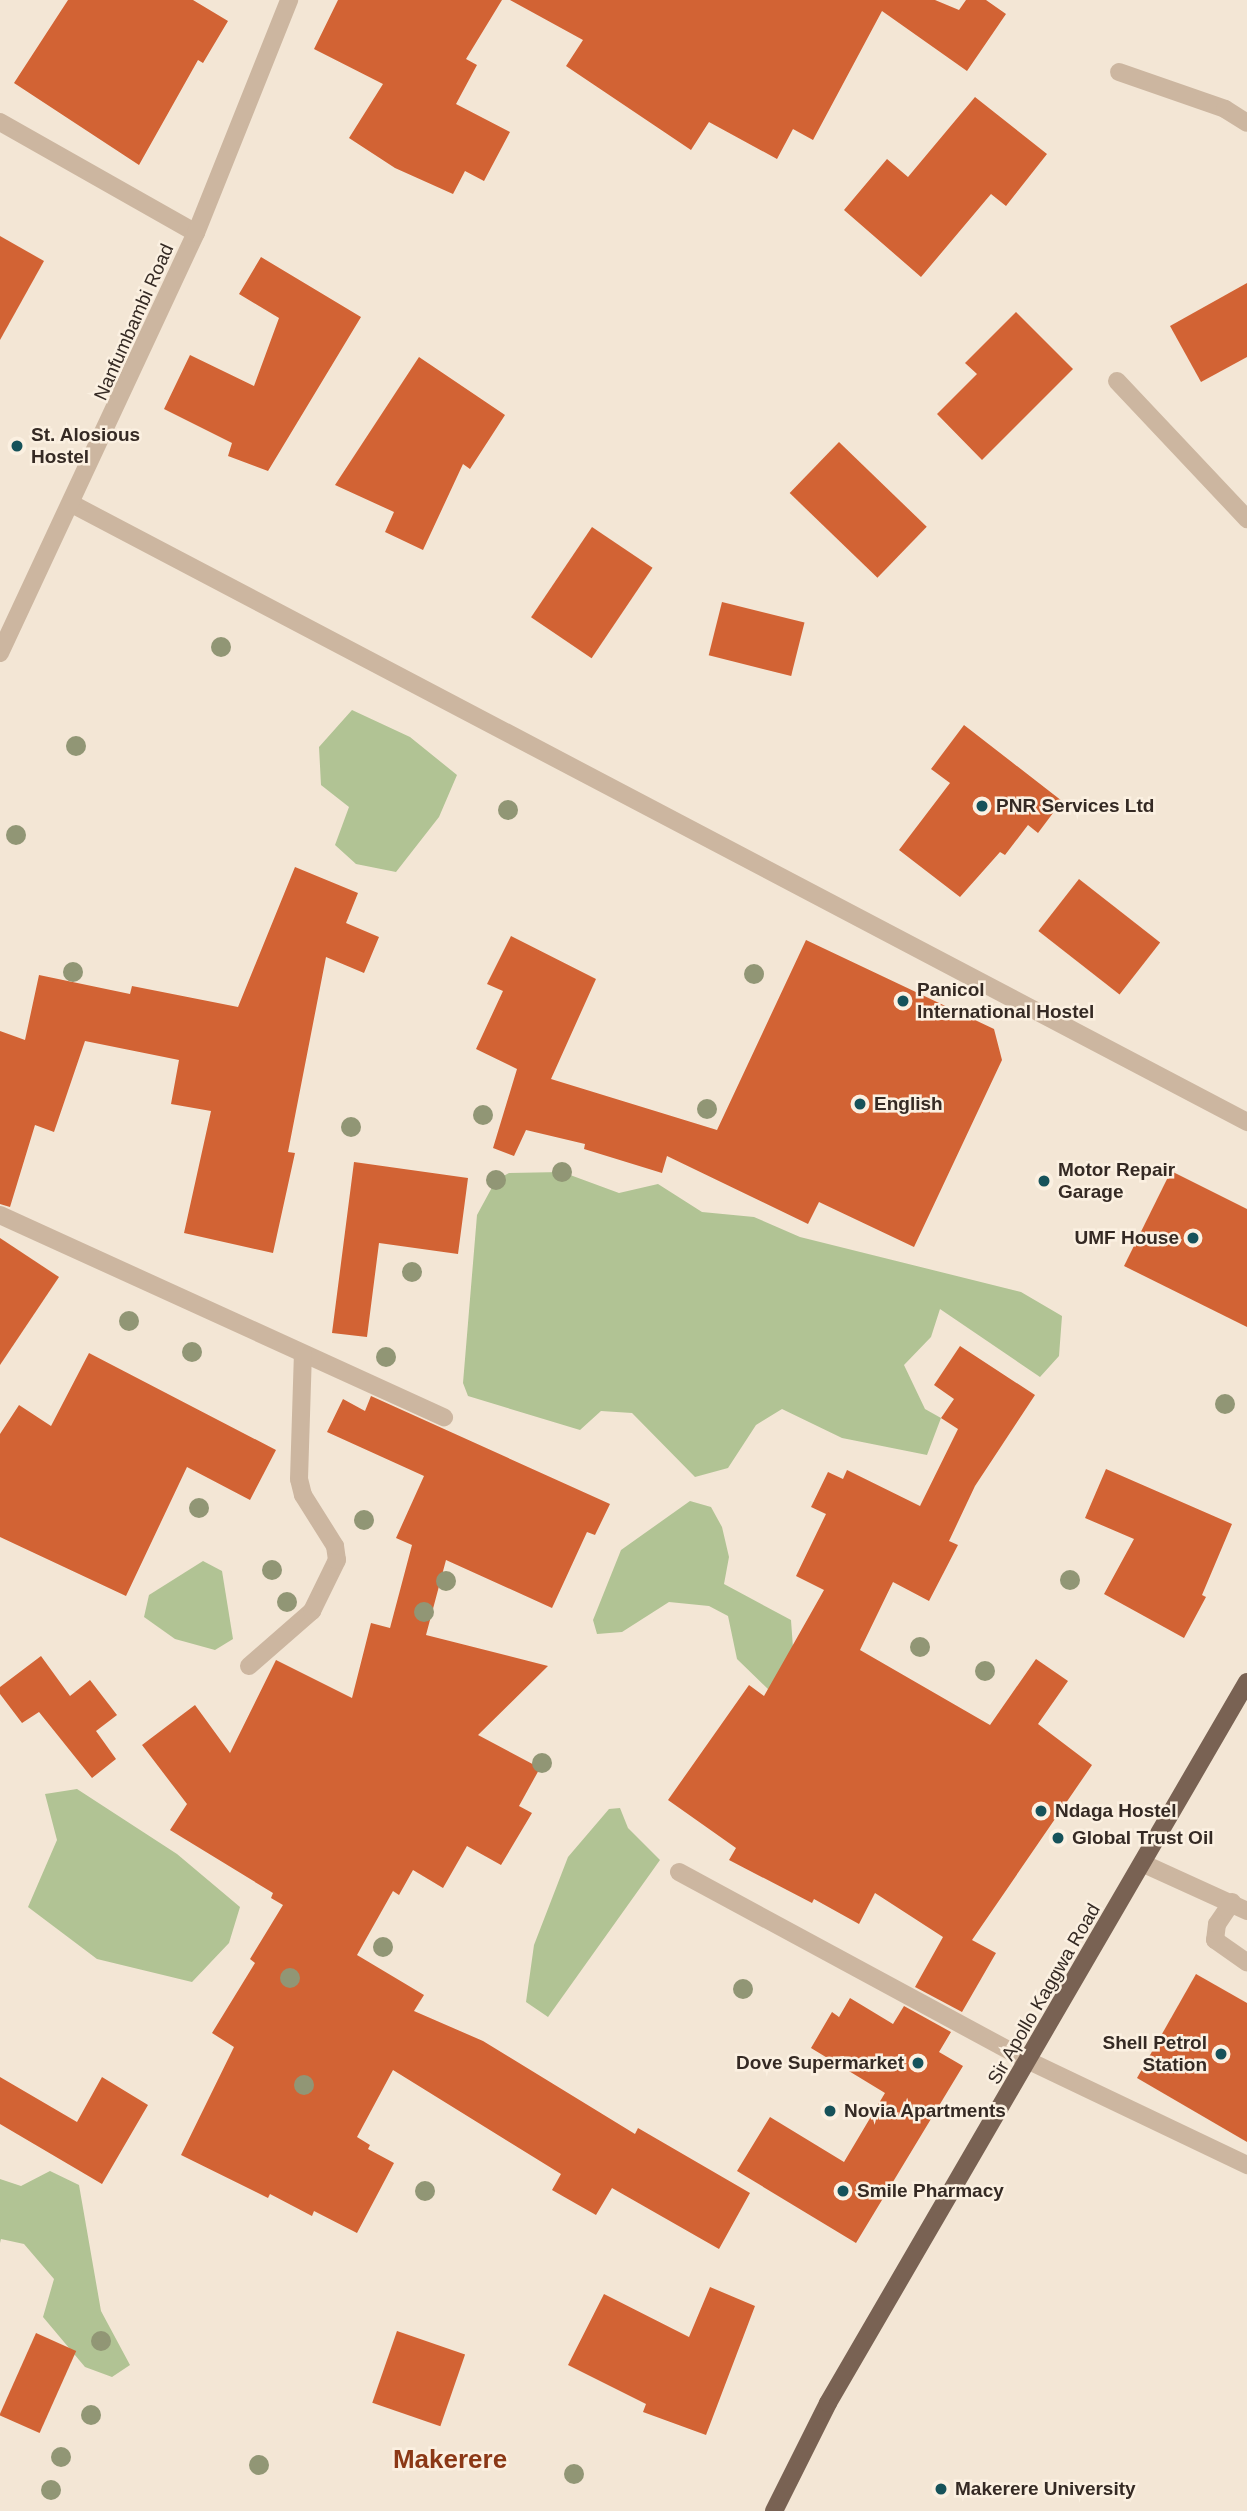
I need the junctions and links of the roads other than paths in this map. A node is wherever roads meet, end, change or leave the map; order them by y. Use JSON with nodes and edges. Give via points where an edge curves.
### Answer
{"nodes":[{"id":1,"x":289,"y":0,"type":"edge"},
{"id":2,"x":1119,"y":72,"type":"dead end"},
{"id":3,"x":0,"y":122,"type":"edge"},
{"id":4,"x":1247,"y":123,"type":"edge"},
{"id":5,"x":196,"y":233,"type":"junction"},
{"id":6,"x":1117,"y":382,"type":"dead end"},
{"id":7,"x":72,"y":504,"type":"junction"},
{"id":8,"x":1247,"y":519,"type":"edge"},
{"id":9,"x":0,"y":653,"type":"edge"},
{"id":10,"x":1247,"y":1122,"type":"edge"},
{"id":11,"x":0,"y":1215,"type":"edge"},
{"id":12,"x":303,"y":1354,"type":"junction"},
{"id":13,"x":444,"y":1418,"type":"dead end"},
{"id":14,"x":249,"y":1666,"type":"dead end"},
{"id":15,"x":1247,"y":1682,"type":"edge"},
{"id":16,"x":1144,"y":1864,"type":"junction"},
{"id":17,"x":679,"y":1872,"type":"dead end"},
{"id":18,"x":1239,"y":1906,"type":"edge"},
{"id":19,"x":1247,"y":1962,"type":"edge"},
{"id":20,"x":1029,"y":2061,"type":"junction"},
{"id":21,"x":1247,"y":2165,"type":"edge"},
{"id":22,"x":774,"y":2511,"type":"edge"}],
"edges":[{"from":1,"to":5,"type":"street","name":"Nanfumbambi Road"},
{"from":2,"to":4,"type":"street","via":[[1225,109]]},
{"from":3,"to":5,"type":"street"},
{"from":5,"to":7,"type":"street","name":"Nanfumbambi Road"},
{"from":6,"to":8,"type":"street"},
{"from":7,"to":9,"type":"street","name":"Nanfumbambi Road"},
{"from":7,"to":10,"type":"street"},
{"from":11,"to":12,"type":"street"},
{"from":12,"to":13,"type":"street"},
{"from":12,"to":14,"type":"street","via":[[299,1479],[303,1495],[335,1546],[337,1560],[312,1611]]},
{"from":15,"to":16,"type":"main road","name":"Sir Apollo Kaggwa Road"},
{"from":16,"to":18,"type":"street"},
{"from":16,"to":20,"type":"main road","name":"Sir Apollo Kaggwa Road"},
{"from":17,"to":20,"type":"street"},
{"from":18,"to":19,"type":"street","via":[[1217,1924],[1215,1940]]},
{"from":20,"to":21,"type":"street"},
{"from":20,"to":22,"type":"main road","name":"Sir Apollo Kaggwa Road","via":[[828,2403]]}]}
